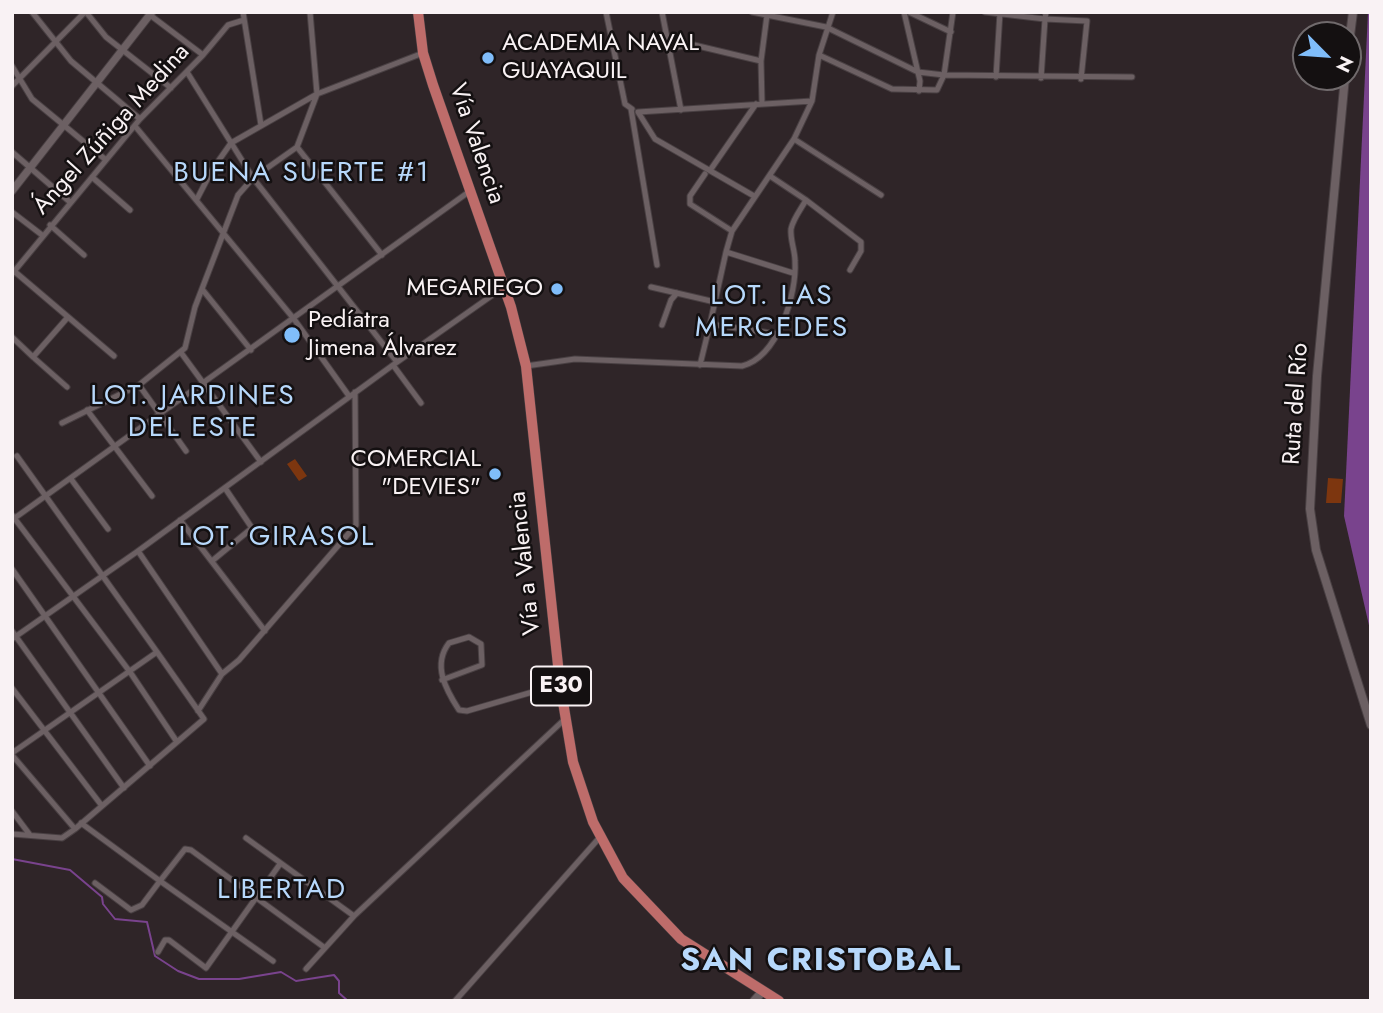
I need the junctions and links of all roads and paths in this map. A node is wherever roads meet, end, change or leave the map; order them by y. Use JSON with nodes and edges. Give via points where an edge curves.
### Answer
{"nodes":[{"id":1,"x":32,"y":12,"type":"edge"},
{"id":2,"x":85,"y":12,"type":"edge"},
{"id":3,"x":243,"y":12,"type":"edge"},
{"id":4,"x":310,"y":12,"type":"edge"},
{"id":5,"x":418,"y":12,"type":"edge"},
{"id":6,"x":606,"y":12,"type":"edge"},
{"id":7,"x":662,"y":12,"type":"edge"},
{"id":8,"x":833,"y":12,"type":"edge"},
{"id":9,"x":906,"y":12,"type":"edge"},
{"id":10,"x":953,"y":12,"type":"edge"},
{"id":11,"x":985,"y":12,"type":"edge"},
{"id":12,"x":151,"y":13,"type":"edge"},
{"id":13,"x":756,"y":13,"type":"edge"},
{"id":14,"x":1000,"y":13,"type":"edge"},
{"id":15,"x":767,"y":15,"type":"junction"},
{"id":16,"x":1045,"y":16,"type":"edge"},
{"id":17,"x":244,"y":20,"type":"junction"},
{"id":18,"x":826,"y":27,"type":"junction"},
{"id":19,"x":951,"y":32,"type":"junction"},
{"id":20,"x":56,"y":44,"type":"junction"},
{"id":21,"x":669,"y":48,"type":"junction"},
{"id":22,"x":123,"y":49,"type":"junction"},
{"id":23,"x":423,"y":53,"type":"junction"},
{"id":24,"x":203,"y":55,"type":"junction"},
{"id":25,"x":819,"y":55,"type":"junction"},
{"id":26,"x":761,"y":61,"type":"junction"},
{"id":27,"x":12,"y":66,"type":"edge"},
{"id":28,"x":187,"y":72,"type":"junction"},
{"id":29,"x":918,"y":72,"type":"junction"},
{"id":30,"x":944,"y":75,"type":"junction"},
{"id":31,"x":996,"y":77,"type":"junction"},
{"id":32,"x":1132,"y":77,"type":"dead end"},
{"id":33,"x":1041,"y":78,"type":"junction"},
{"id":34,"x":1081,"y":79,"type":"junction"},
{"id":35,"x":20,"y":80,"type":"junction"},
{"id":36,"x":97,"y":83,"type":"junction"},
{"id":37,"x":12,"y":86,"type":"edge"},
{"id":38,"x":171,"y":88,"type":"junction"},
{"id":39,"x":919,"y":90,"type":"junction"},
{"id":40,"x":1344,"y":91,"type":"edge"},
{"id":41,"x":317,"y":94,"type":"junction"},
{"id":42,"x":812,"y":101,"type":"junction"},
{"id":43,"x":759,"y":103,"type":"junction"},
{"id":44,"x":631,"y":109,"type":"junction"},
{"id":45,"x":681,"y":110,"type":"junction"},
{"id":46,"x":638,"y":112,"type":"junction"},
{"id":47,"x":140,"y":119,"type":"junction"},
{"id":48,"x":64,"y":123,"type":"junction"},
{"id":49,"x":261,"y":125,"type":"junction"},
{"id":50,"x":135,"y":126,"type":"junction"},
{"id":51,"x":634,"y":126,"type":"junction"},
{"id":52,"x":655,"y":139,"type":"junction"},
{"id":53,"x":794,"y":139,"type":"junction"},
{"id":54,"x":231,"y":143,"type":"junction"},
{"id":55,"x":297,"y":147,"type":"junction"},
{"id":56,"x":12,"y":152,"type":"edge"},
{"id":57,"x":106,"y":160,"type":"junction"},
{"id":58,"x":31,"y":168,"type":"junction"},
{"id":59,"x":711,"y":169,"type":"junction"},
{"id":60,"x":705,"y":174,"type":"dead end"},
{"id":61,"x":770,"y":176,"type":"junction"},
{"id":62,"x":92,"y":177,"type":"junction"},
{"id":63,"x":253,"y":178,"type":"junction"},
{"id":64,"x":12,"y":191,"type":"edge"},
{"id":65,"x":471,"y":191,"type":"junction"},
{"id":66,"x":881,"y":195,"type":"dead end"},
{"id":67,"x":754,"y":196,"type":"junction"},
{"id":68,"x":197,"y":199,"type":"junction"},
{"id":69,"x":806,"y":200,"type":"junction"},
{"id":70,"x":70,"y":202,"type":"junction"},
{"id":71,"x":130,"y":210,"type":"dead end"},
{"id":72,"x":12,"y":212,"type":"edge"},
{"id":73,"x":50,"y":225,"type":"junction"},
{"id":74,"x":732,"y":231,"type":"junction"},
{"id":75,"x":225,"y":233,"type":"junction"},
{"id":76,"x":42,"y":235,"type":"junction"},
{"id":77,"x":726,"y":252,"type":"junction"},
{"id":78,"x":84,"y":255,"type":"dead end"},
{"id":79,"x":382,"y":255,"type":"junction"},
{"id":80,"x":657,"y":265,"type":"dead end"},
{"id":81,"x":850,"y":270,"type":"dead end"},
{"id":82,"x":13,"y":272,"type":"edge"},
{"id":83,"x":793,"y":273,"type":"junction"},
{"id":84,"x":338,"y":287,"type":"junction"},
{"id":85,"x":504,"y":287,"type":"junction"},
{"id":86,"x":651,"y":287,"type":"dead end"},
{"id":87,"x":202,"y":289,"type":"junction"},
{"id":88,"x":677,"y":293,"type":"junction"},
{"id":89,"x":715,"y":302,"type":"junction"},
{"id":90,"x":68,"y":317,"type":"junction"},
{"id":91,"x":294,"y":320,"type":"junction"},
{"id":92,"x":710,"y":324,"type":"junction"},
{"id":93,"x":662,"y":326,"type":"dead end"},
{"id":94,"x":778,"y":334,"type":"junction"},
{"id":95,"x":12,"y":337,"type":"edge"},
{"id":96,"x":251,"y":350,"type":"junction"},
{"id":97,"x":181,"y":355,"type":"junction"},
{"id":98,"x":114,"y":356,"type":"dead end"},
{"id":99,"x":33,"y":357,"type":"junction"},
{"id":100,"x":395,"y":364,"type":"junction"},
{"id":101,"x":700,"y":365,"type":"junction"},
{"id":102,"x":527,"y":366,"type":"junction"},
{"id":103,"x":205,"y":384,"type":"junction"},
{"id":104,"x":139,"y":385,"type":"junction"},
{"id":105,"x":67,"y":387,"type":"dead end"},
{"id":106,"x":352,"y":394,"type":"junction"},
{"id":107,"x":421,"y":403,"type":"dead end"},
{"id":108,"x":87,"y":410,"type":"junction"},
{"id":109,"x":161,"y":414,"type":"junction"},
{"id":110,"x":62,"y":423,"type":"dead end"},
{"id":111,"x":116,"y":447,"type":"junction"},
{"id":112,"x":186,"y":451,"type":"dead end"},
{"id":113,"x":17,"y":456,"type":"dead end"},
{"id":114,"x":261,"y":462,"type":"junction"},
{"id":115,"x":71,"y":479,"type":"junction"},
{"id":116,"x":225,"y":488,"type":"junction"},
{"id":117,"x":152,"y":496,"type":"dead end"},
{"id":118,"x":46,"y":497,"type":"junction"},
{"id":119,"x":13,"y":518,"type":"edge"},
{"id":120,"x":180,"y":520,"type":"junction"},
{"id":121,"x":108,"y":529,"type":"dead end"},
{"id":122,"x":138,"y":551,"type":"junction"},
{"id":123,"x":212,"y":561,"type":"junction"},
{"id":124,"x":12,"y":569,"type":"edge"},
{"id":125,"x":102,"y":576,"type":"junction"},
{"id":126,"x":74,"y":596,"type":"junction"},
{"id":127,"x":46,"y":615,"type":"junction"},
{"id":128,"x":265,"y":631,"type":"junction"},
{"id":129,"x":14,"y":636,"type":"edge"},
{"id":130,"x":157,"y":652,"type":"junction"},
{"id":131,"x":130,"y":672,"type":"junction"},
{"id":132,"x":222,"y":674,"type":"junction"},
{"id":133,"x":442,"y":680,"type":"junction"},
{"id":134,"x":560,"y":684,"type":"junction"},
{"id":135,"x":12,"y":688,"type":"edge"},
{"id":136,"x":100,"y":692,"type":"junction"},
{"id":137,"x":198,"y":711,"type":"junction"},
{"id":138,"x":72,"y":713,"type":"junction"},
{"id":139,"x":566,"y":718,"type":"junction"},
{"id":140,"x":1371,"y":725,"type":"edge"},
{"id":141,"x":46,"y":731,"type":"junction"},
{"id":142,"x":177,"y":742,"type":"junction"},
{"id":143,"x":13,"y":754,"type":"edge"},
{"id":144,"x":150,"y":766,"type":"junction"},
{"id":145,"x":124,"y":788,"type":"junction"},
{"id":146,"x":102,"y":806,"type":"junction"},
{"id":147,"x":12,"y":811,"type":"edge"},
{"id":148,"x":81,"y":824,"type":"junction"},
{"id":149,"x":75,"y":829,"type":"junction"},
{"id":150,"x":12,"y":834,"type":"edge"},
{"id":151,"x":30,"y":835,"type":"junction"},
{"id":152,"x":600,"y":837,"type":"junction"},
{"id":153,"x":246,"y":838,"type":"dead end"},
{"id":154,"x":280,"y":864,"type":"junction"},
{"id":155,"x":160,"y":881,"type":"junction"},
{"id":156,"x":95,"y":883,"type":"dead end"},
{"id":157,"x":257,"y":898,"type":"junction"},
{"id":158,"x":354,"y":916,"type":"junction"},
{"id":159,"x":232,"y":934,"type":"junction"},
{"id":160,"x":325,"y":948,"type":"junction"},
{"id":161,"x":158,"y":952,"type":"dead end"},
{"id":162,"x":273,"y":961,"type":"dead end"},
{"id":163,"x":306,"y":969,"type":"dead end"},
{"id":164,"x":762,"y":992,"type":"junction"},
{"id":165,"x":455,"y":1001,"type":"edge"},
{"id":166,"x":754,"y":1001,"type":"edge"},
{"id":167,"x":779,"y":1001,"type":"edge"}],
"edges":[{"from":1,"to":20,"type":"street"},
{"from":2,"to":20,"type":"street"},
{"from":2,"to":22,"type":"street"},
{"from":3,"to":17,"type":"street"},
{"from":4,"to":41,"type":"street"},
{"from":5,"to":23,"type":"highway","name":"Vía Valencia","number":"E30"},
{"from":6,"to":44,"type":"street","via":[[625,104]]},
{"from":7,"to":21,"type":"street"},
{"from":8,"to":18,"type":"street"},
{"from":9,"to":19,"type":"street"},
{"from":9,"to":29,"type":"street"},
{"from":10,"to":19,"type":"street"},
{"from":11,"to":14,"type":"street"},
{"from":12,"to":22,"type":"street"},
{"from":12,"to":24,"type":"street"},
{"from":13,"to":15,"type":"street"},
{"from":14,"to":16,"type":"street"},
{"from":14,"to":31,"type":"street"},
{"from":15,"to":18,"type":"street"},
{"from":15,"to":26,"type":"street"},
{"from":16,"to":33,"type":"street"},
{"from":16,"to":34,"type":"street","via":[[1087,22]]},
{"from":17,"to":24,"type":"street","name":"Ángel Zúñiga Medina","via":[[228,25]]},
{"from":17,"to":49,"type":"street"},
{"from":18,"to":25,"type":"street"},
{"from":18,"to":29,"type":"street"},
{"from":19,"to":30,"type":"street"},
{"from":20,"to":35,"type":"street"},
{"from":20,"to":36,"type":"street"},
{"from":21,"to":26,"type":"street","via":[[694,45]]},
{"from":21,"to":45,"type":"street"},
{"from":22,"to":36,"type":"street"},
{"from":22,"to":38,"type":"street"},
{"from":23,"to":41,"type":"street"},
{"from":23,"to":65,"type":"highway","name":"Vía Valencia","number":"E30"},
{"from":24,"to":28,"type":"street","name":"Ángel Zúñiga Medina"},
{"from":25,"to":39,"type":"street","via":[[892,89]]},
{"from":25,"to":42,"type":"street"},
{"from":26,"to":43,"type":"street"},
{"from":27,"to":35,"type":"street"},
{"from":28,"to":38,"type":"street","name":"Ángel Zúñiga Medina"},
{"from":28,"to":54,"type":"street"},
{"from":29,"to":30,"type":"street"},
{"from":29,"to":39,"type":"street"},
{"from":30,"to":31,"type":"street"},
{"from":30,"to":39,"type":"street","via":[[937,90]]},
{"from":31,"to":33,"type":"street"},
{"from":32,"to":34,"type":"street"},
{"from":33,"to":34,"type":"street"},
{"from":35,"to":37,"type":"street"},
{"from":35,"to":48,"type":"street","via":[[32,99]]},
{"from":36,"to":47,"type":"street"},
{"from":36,"to":48,"type":"street"},
{"from":38,"to":47,"type":"street","name":"Ángel Zúñiga Medina"},
{"from":40,"to":140,"type":"main road","name":"Ruta del Río","via":[[1317,376],[1310,509],[1315,550]]},
{"from":41,"to":49,"type":"street"},
{"from":41,"to":55,"type":"street"},
{"from":42,"to":43,"type":"street"},
{"from":42,"to":53,"type":"street"},
{"from":43,"to":45,"type":"street"},
{"from":43,"to":59,"type":"street"},
{"from":44,"to":46,"type":"street"},
{"from":44,"to":51,"type":"street"},
{"from":45,"to":46,"type":"street"},
{"from":46,"to":52,"type":"street"},
{"from":47,"to":50,"type":"street","name":"Ángel Zúñiga Medina"},
{"from":48,"to":57,"type":"street"},
{"from":48,"to":58,"type":"street"},
{"from":49,"to":54,"type":"street"},
{"from":50,"to":57,"type":"street","name":"Ángel Zúñiga Medina"},
{"from":50,"to":68,"type":"street"},
{"from":51,"to":52,"type":"street"},
{"from":51,"to":80,"type":"street"},
{"from":52,"to":59,"type":"street"},
{"from":53,"to":61,"type":"street"},
{"from":53,"to":66,"type":"street"},
{"from":54,"to":63,"type":"street"},
{"from":54,"to":68,"type":"street"},
{"from":55,"to":63,"type":"street"},
{"from":55,"to":79,"type":"street"},
{"from":56,"to":58,"type":"street"},
{"from":57,"to":62,"type":"street","name":"Ángel Zúñiga Medina"},
{"from":58,"to":64,"type":"street"},
{"from":58,"to":70,"type":"street"},
{"from":59,"to":67,"type":"street"},
{"from":60,"to":74,"type":"street","via":[[690,196],[690,204]]},
{"from":61,"to":67,"type":"street"},
{"from":61,"to":69,"type":"street"},
{"from":62,"to":70,"type":"street","name":"Ángel Zúñiga Medina"},
{"from":62,"to":71,"type":"street"},
{"from":63,"to":75,"type":"street","via":[[238,195]]},
{"from":63,"to":84,"type":"street"},
{"from":65,"to":79,"type":"street"},
{"from":65,"to":85,"type":"highway","name":"Vía Valencia","number":"E30"},
{"from":67,"to":74,"type":"street"},
{"from":68,"to":75,"type":"street"},
{"from":69,"to":81,"type":"street","via":[[859,239],[861,251]]},
{"from":69,"to":83,"type":"street","via":[[791,228]]},
{"from":70,"to":73,"type":"street","name":"Ángel Zúñiga Medina"},
{"from":72,"to":76,"type":"street"},
{"from":73,"to":76,"type":"street","name":"Ángel Zúñiga Medina"},
{"from":73,"to":78,"type":"street"},
{"from":74,"to":77,"type":"street"},
{"from":75,"to":87,"type":"street"},
{"from":75,"to":91,"type":"street"},
{"from":76,"to":82,"type":"street","name":"Ángel Zúñiga Medina"},
{"from":77,"to":83,"type":"street"},
{"from":77,"to":89,"type":"street"},
{"from":79,"to":84,"type":"street"},
{"from":82,"to":90,"type":"street"},
{"from":83,"to":94,"type":"street","via":[[789,310]]},
{"from":84,"to":91,"type":"street"},
{"from":84,"to":100,"type":"street"},
{"from":85,"to":100,"type":"street"},
{"from":85,"to":102,"type":"highway","name":"Vía a Valencia","number":"E30"},
{"from":86,"to":88,"type":"street"},
{"from":87,"to":96,"type":"street"},
{"from":87,"to":97,"type":"street"},
{"from":88,"to":89,"type":"street"},
{"from":88,"to":93,"type":"street"},
{"from":89,"to":92,"type":"street"},
{"from":90,"to":98,"type":"street"},
{"from":90,"to":99,"type":"street"},
{"from":91,"to":96,"type":"street"},
{"from":91,"to":106,"type":"street"},
{"from":92,"to":94,"type":"street"},
{"from":92,"to":101,"type":"street"},
{"from":94,"to":101,"type":"street","via":[[746,365]]},
{"from":95,"to":99,"type":"street"},
{"from":96,"to":103,"type":"street"},
{"from":97,"to":103,"type":"street"},
{"from":97,"to":104,"type":"street"},
{"from":99,"to":105,"type":"street"},
{"from":100,"to":106,"type":"street"},
{"from":100,"to":107,"type":"street"},
{"from":101,"to":102,"type":"street","via":[[575,359]]},
{"from":102,"to":134,"type":"highway","name":"Vía a Valencia","number":"E30"},
{"from":103,"to":109,"type":"street"},
{"from":103,"to":114,"type":"street"},
{"from":104,"to":108,"type":"street"},
{"from":104,"to":109,"type":"street"},
{"from":106,"to":114,"type":"street"},
{"from":106,"to":128,"type":"street","via":[[356,526]]},
{"from":108,"to":110,"type":"street"},
{"from":108,"to":111,"type":"street"},
{"from":109,"to":111,"type":"street"},
{"from":109,"to":112,"type":"street"},
{"from":111,"to":115,"type":"street"},
{"from":111,"to":117,"type":"street"},
{"from":113,"to":118,"type":"street"},
{"from":114,"to":116,"type":"street"},
{"from":115,"to":118,"type":"street"},
{"from":115,"to":121,"type":"street"},
{"from":116,"to":120,"type":"street"},
{"from":116,"to":123,"type":"street","via":[[252,528]]},
{"from":118,"to":119,"type":"street"},
{"from":118,"to":125,"type":"street"},
{"from":119,"to":126,"type":"street"},
{"from":120,"to":122,"type":"street"},
{"from":120,"to":123,"type":"street"},
{"from":122,"to":125,"type":"street"},
{"from":122,"to":132,"type":"street"},
{"from":123,"to":128,"type":"street"},
{"from":124,"to":127,"type":"street"},
{"from":125,"to":126,"type":"street"},
{"from":125,"to":130,"type":"street"},
{"from":126,"to":127,"type":"street"},
{"from":126,"to":131,"type":"street"},
{"from":127,"to":129,"type":"street"},
{"from":127,"to":136,"type":"street"},
{"from":128,"to":132,"type":"street"},
{"from":129,"to":138,"type":"street"},
{"from":130,"to":131,"type":"street"},
{"from":130,"to":137,"type":"street"},
{"from":131,"to":136,"type":"street"},
{"from":131,"to":142,"type":"street"},
{"from":132,"to":137,"type":"street"},
{"from":133,"to":133,"type":"street","via":[[442,655],[449,643],[470,636],[478,639],[484,656],[479,669]]},
{"from":133,"to":134,"type":"street","via":[[459,710],[467,711]]},
{"from":134,"to":139,"type":"highway","name":"Vía a Valencia","number":"E30"},
{"from":135,"to":141,"type":"street"},
{"from":136,"to":138,"type":"street"},
{"from":136,"to":144,"type":"street"},
{"from":137,"to":142,"type":"street","via":[[204,719]]},
{"from":138,"to":141,"type":"street"},
{"from":138,"to":145,"type":"street"},
{"from":139,"to":152,"type":"highway","name":"Vía a Valencia","number":"E30","via":[[577,777]]},
{"from":139,"to":158,"type":"street"},
{"from":141,"to":143,"type":"street"},
{"from":141,"to":146,"type":"street"},
{"from":142,"to":144,"type":"street"},
{"from":143,"to":149,"type":"street"},
{"from":144,"to":145,"type":"street"},
{"from":145,"to":146,"type":"street"},
{"from":146,"to":148,"type":"street"},
{"from":147,"to":151,"type":"street"},
{"from":148,"to":149,"type":"street"},
{"from":148,"to":155,"type":"street"},
{"from":149,"to":151,"type":"street","via":[[62,838]]},
{"from":150,"to":151,"type":"street"},
{"from":152,"to":164,"type":"highway","name":"Vía a Valencia","number":"E30","via":[[623,878],[667,926],[697,952]]},
{"from":152,"to":165,"type":"street"},
{"from":153,"to":154,"type":"street"},
{"from":154,"to":157,"type":"street"},
{"from":154,"to":158,"type":"street"},
{"from":155,"to":156,"type":"street","via":[[142,905],[131,910]]},
{"from":155,"to":157,"type":"street","via":[[189,849]]},
{"from":155,"to":159,"type":"street"},
{"from":157,"to":159,"type":"street"},
{"from":157,"to":160,"type":"street"},
{"from":158,"to":160,"type":"street"},
{"from":159,"to":161,"type":"street","via":[[206,968],[169,940]]},
{"from":159,"to":162,"type":"street"},
{"from":160,"to":163,"type":"street"},
{"from":164,"to":166,"type":"main road"},
{"from":164,"to":167,"type":"highway","name":"Vía a Valencia","number":"E30"}]}
